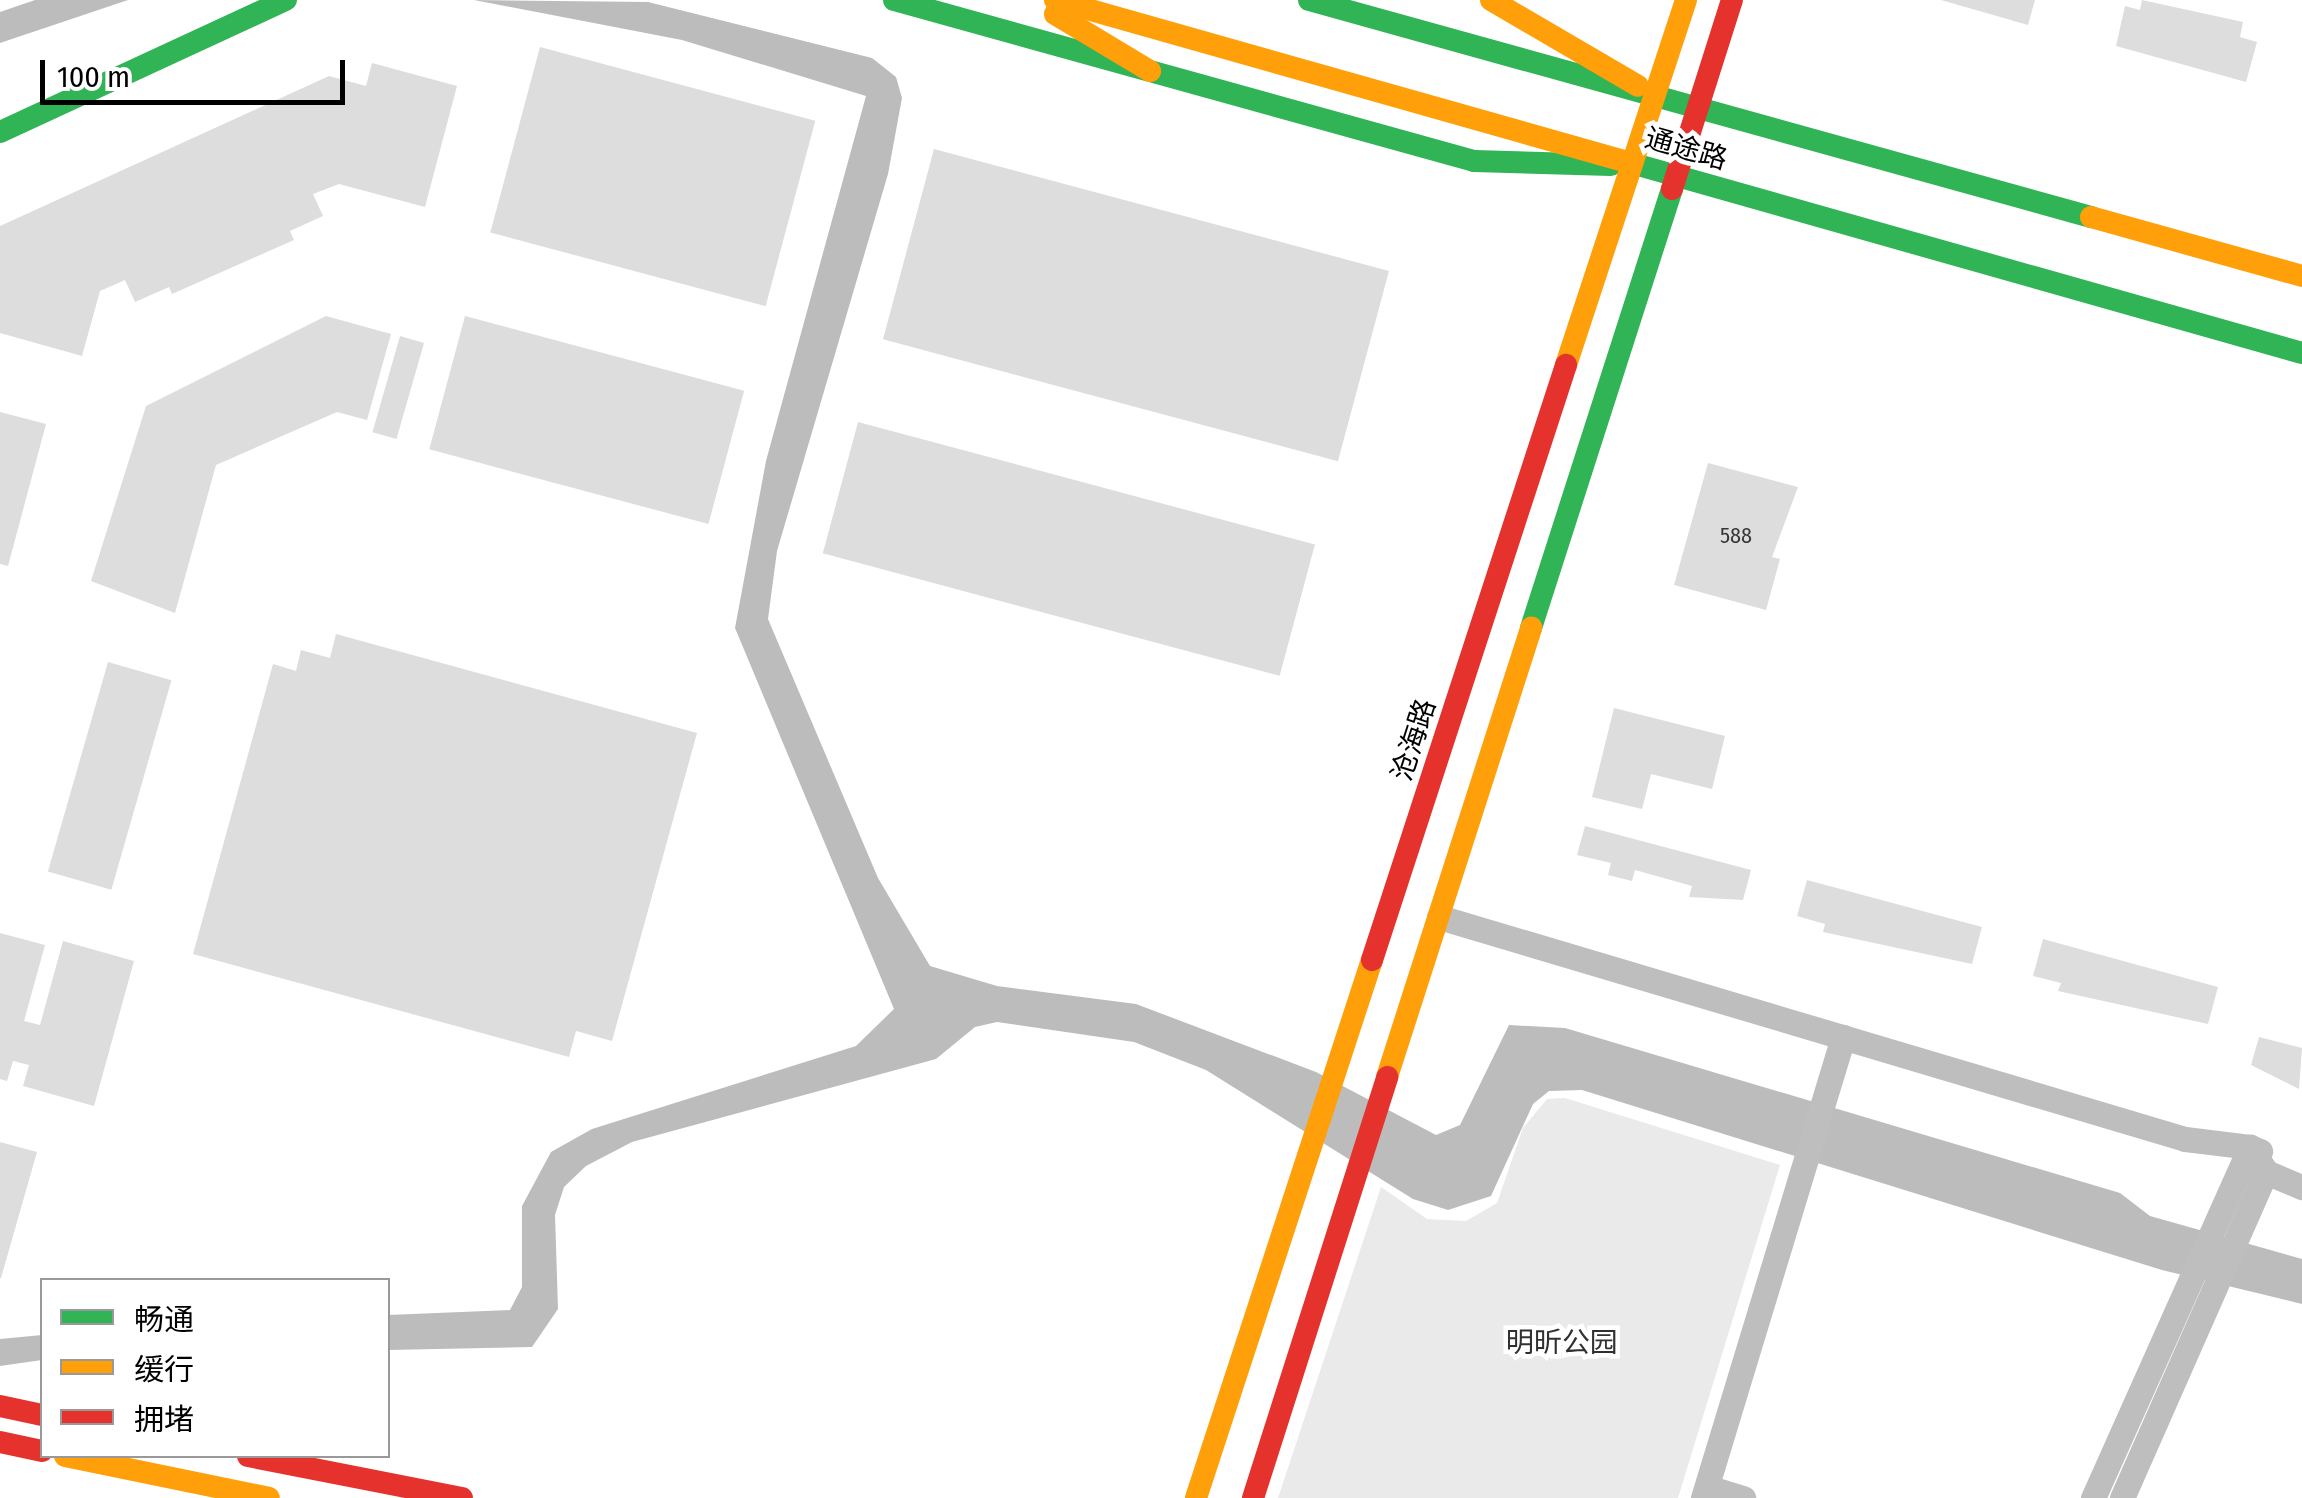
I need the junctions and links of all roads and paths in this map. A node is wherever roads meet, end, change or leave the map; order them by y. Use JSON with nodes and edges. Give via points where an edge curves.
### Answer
{"nodes":[{"id":1,"x":286,"y":0,"type":"edge"},
{"id":2,"x":894,"y":0,"type":"edge"},
{"id":3,"x":1032,"y":0,"type":"edge"},
{"id":4,"x":1055,"y":0,"type":"edge"},
{"id":5,"x":1308,"y":0,"type":"edge"},
{"id":6,"x":1491,"y":0,"type":"edge"},
{"id":7,"x":1686,"y":0,"type":"edge"},
{"id":8,"x":1732,"y":0,"type":"edge"},
{"id":9,"x":1150,"y":71,"type":"junction"},
{"id":10,"x":1656,"y":97,"type":"junction"},
{"id":11,"x":1697,"y":110,"type":"junction"},
{"id":12,"x":0,"y":132,"type":"edge"},
{"id":13,"x":1635,"y":165,"type":"junction"},
{"id":14,"x":1675,"y":177,"type":"junction"},
{"id":15,"x":2302,"y":276,"type":"edge"},
{"id":16,"x":2302,"y":352,"type":"edge"},
{"id":17,"x":1438,"y":917,"type":"junction"},
{"id":18,"x":1842,"y":1036,"type":"junction"},
{"id":19,"x":2250,"y":1147,"type":"junction"},
{"id":20,"x":2302,"y":1170,"type":"edge"},
{"id":21,"x":2266,"y":1172,"type":"junction"},
{"id":22,"x":2302,"y":1187,"type":"edge"},
{"id":23,"x":2234,"y":1207,"type":"junction"},
{"id":24,"x":2199,"y":1284,"type":"junction"},
{"id":25,"x":0,"y":1406,"type":"edge"},
{"id":26,"x":40,"y":1415,"type":"edge"},
{"id":27,"x":0,"y":1442,"type":"edge"},
{"id":28,"x":40,"y":1451,"type":"edge"},
{"id":29,"x":76,"y":1458,"type":"edge"},
{"id":30,"x":258,"y":1458,"type":"edge"},
{"id":31,"x":1705,"y":1493,"type":"edge"},
{"id":32,"x":268,"y":1498,"type":"edge"},
{"id":33,"x":462,"y":1498,"type":"edge"},
{"id":34,"x":1196,"y":1498,"type":"edge"},
{"id":35,"x":1253,"y":1498,"type":"edge"},
{"id":36,"x":1742,"y":1498,"type":"edge"},
{"id":37,"x":2092,"y":1498,"type":"edge"},
{"id":38,"x":2122,"y":1498,"type":"edge"}],
"edges":[{"from":1,"to":12,"type":"main road"},
{"from":2,"to":9,"type":"main road"},
{"from":3,"to":9,"type":"main road"},
{"from":4,"to":13,"type":"main road","name":"通途路"},
{"from":5,"to":10,"type":"main road","name":"通途路"},
{"from":6,"to":10,"type":"main road"},
{"from":7,"to":10,"type":"main road","name":"沧海路"},
{"from":8,"to":11,"type":"main road"},
{"from":9,"to":13,"type":"main road","via":[[1474,161]]},
{"from":10,"to":11,"type":"main road","name":"通途路"},
{"from":10,"to":13,"type":"main road","name":"沧海路"},
{"from":11,"to":14,"type":"main road"},
{"from":11,"to":15,"type":"main road","name":"通途路"},
{"from":13,"to":14,"type":"main road","name":"通途路"},
{"from":13,"to":34,"type":"main road","name":"沧海路"},
{"from":14,"to":16,"type":"main road","name":"通途路"},
{"from":14,"to":17,"type":"main road"},
{"from":17,"to":18,"type":"street"},
{"from":17,"to":35,"type":"main road"},
{"from":18,"to":19,"type":"street","via":[[2185,1140]]},
{"from":18,"to":31,"type":"street"},
{"from":19,"to":20,"type":"street"},
{"from":19,"to":21,"type":"street"},
{"from":19,"to":23,"type":"street"},
{"from":21,"to":22,"type":"street"},
{"from":21,"to":23,"type":"street"},
{"from":23,"to":24,"type":"street"},
{"from":24,"to":37,"type":"street"},
{"from":24,"to":38,"type":"street"},
{"from":25,"to":26,"type":"main road"},
{"from":27,"to":28,"type":"main road"},
{"from":29,"to":32,"type":"main road"},
{"from":30,"to":33,"type":"main road"},
{"from":31,"to":36,"type":"street"}]}
